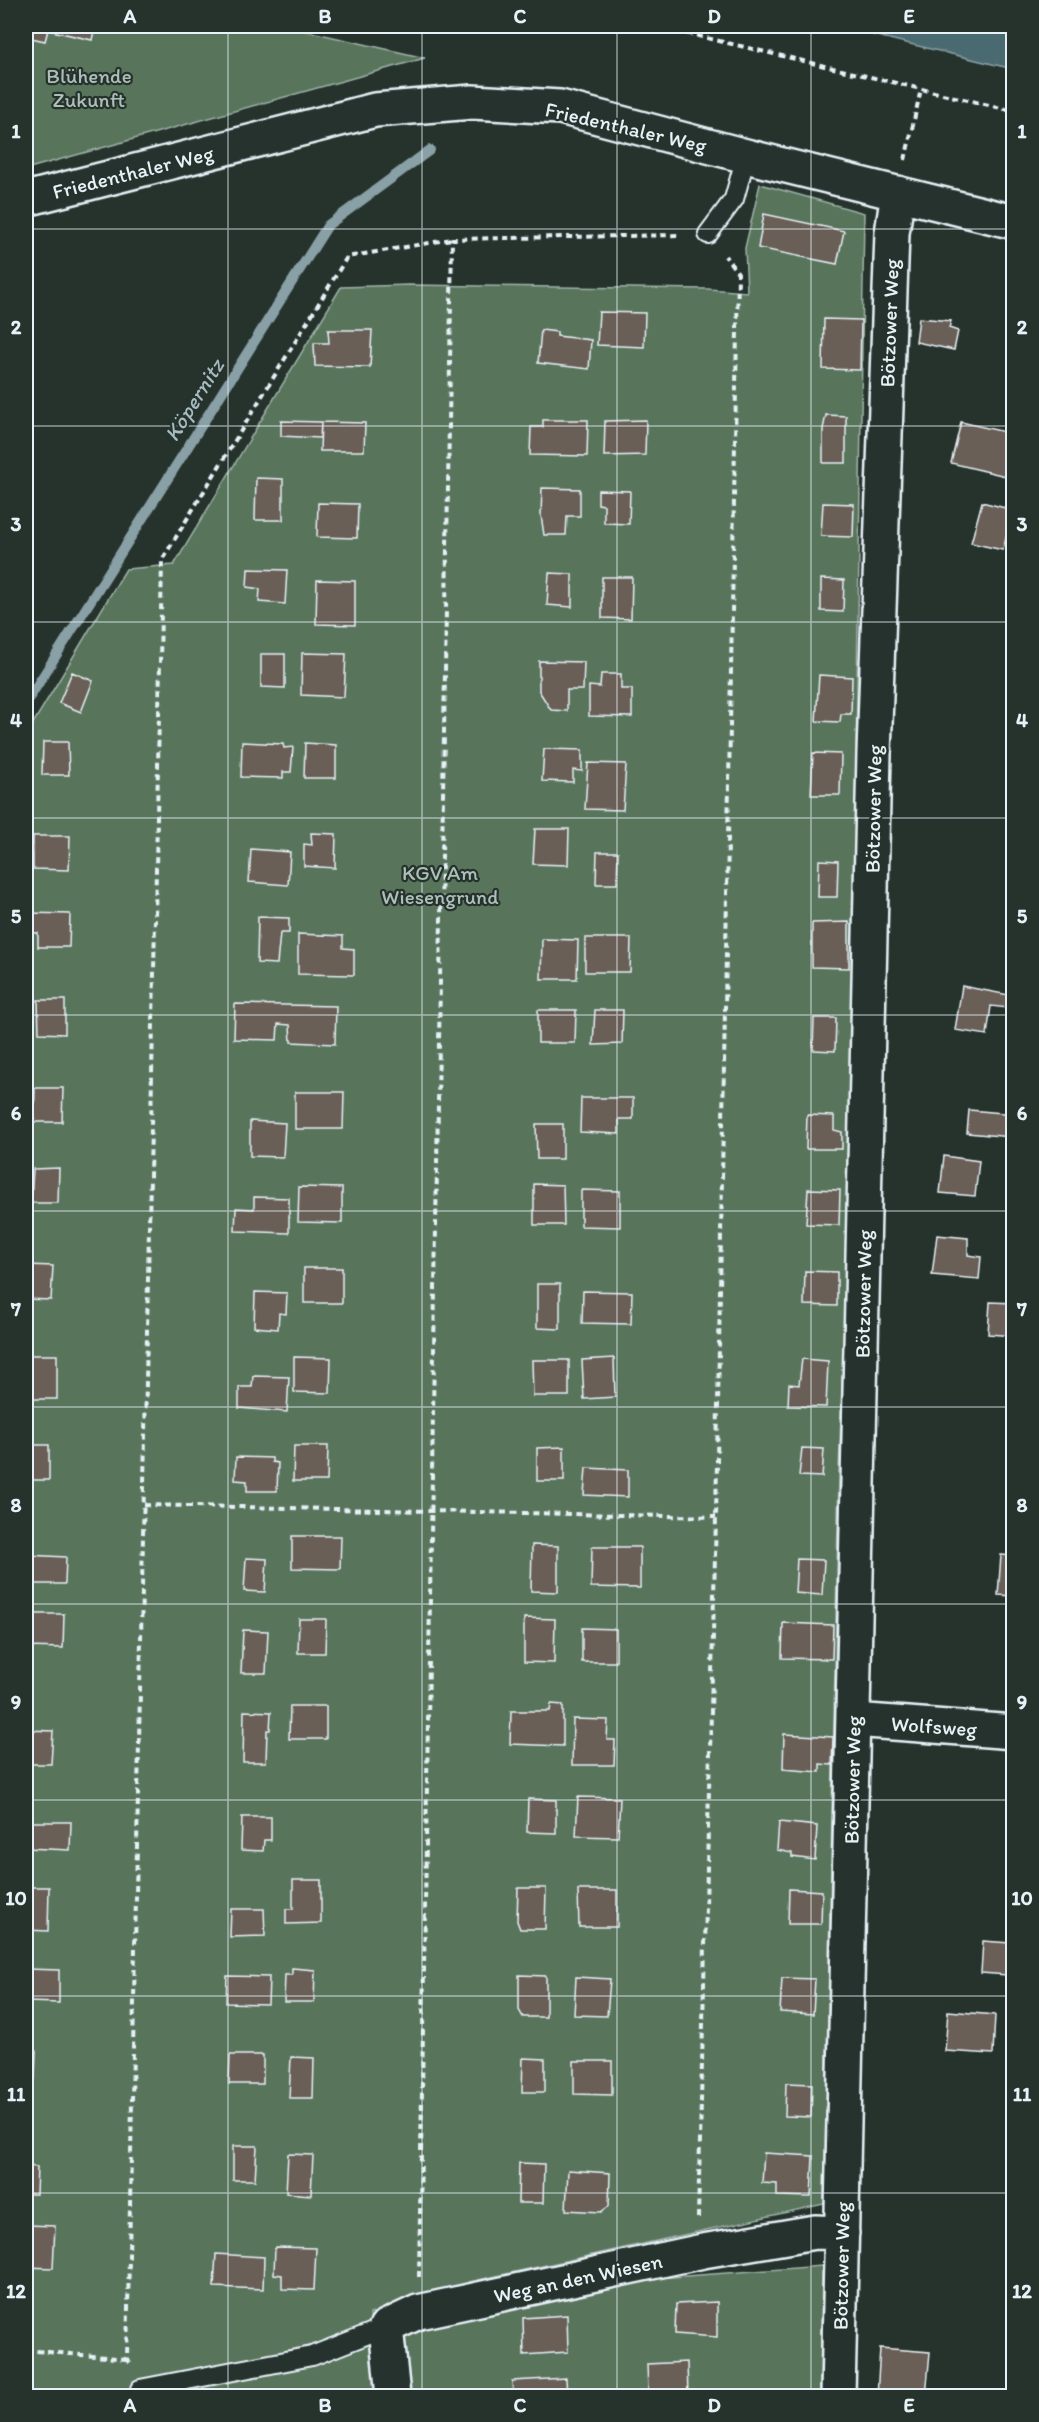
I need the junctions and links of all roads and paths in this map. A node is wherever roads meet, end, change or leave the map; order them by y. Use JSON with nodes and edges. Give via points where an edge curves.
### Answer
{"nodes":[{"id":1,"x":656,"y":26,"type":"edge"},
{"id":2,"x":921,"y":89,"type":"junction"},
{"id":3,"x":1014,"y":111,"type":"edge"},
{"id":4,"x":746,"y":156,"type":"junction"},
{"id":5,"x":898,"y":193,"type":"junction"},
{"id":6,"x":26,"y":199,"type":"edge"},
{"id":7,"x":1014,"y":222,"type":"edge"},
{"id":8,"x":708,"y":234,"type":"junction"},
{"id":9,"x":452,"y":239,"type":"junction"},
{"id":10,"x":144,"y":1505,"type":"junction"},
{"id":11,"x":431,"y":1511,"type":"junction"},
{"id":12,"x":716,"y":1517,"type":"junction"},
{"id":13,"x":854,"y":1720,"type":"junction"},
{"id":14,"x":1014,"y":1732,"type":"edge"},
{"id":15,"x":842,"y":2233,"type":"junction"},
{"id":16,"x":703,"y":2251,"type":"junction"},
{"id":17,"x":418,"y":2312,"type":"junction"},
{"id":18,"x":386,"y":2327,"type":"junction"},
{"id":19,"x":26,"y":2350,"type":"edge"},
{"id":20,"x":127,"y":2359,"type":"junction"},
{"id":21,"x":140,"y":2393,"type":"edge"},
{"id":22,"x":393,"y":2397,"type":"edge"},
{"id":23,"x":838,"y":2397,"type":"edge"}],
"edges":[{"from":1,"to":2,"type":"path"},
{"from":2,"to":3,"type":"path"},
{"from":2,"to":5,"type":"path"},
{"from":4,"to":5,"type":"street","name":"Friedenthaler Weg"},
{"from":4,"to":6,"type":"street","name":"Friedenthaler Weg","via":[[560,107],[472,102],[375,110]]},
{"from":4,"to":8,"type":"lane","via":[[735,199]]},
{"from":5,"to":7,"type":"street","name":"Friedenthaler Weg"},
{"from":5,"to":13,"type":"street","name":"Bötzower Weg","via":[[892,233],[874,754]]},
{"from":8,"to":9,"type":"path"},
{"from":8,"to":12,"type":"path","via":[[738,273]]},
{"from":9,"to":10,"type":"path","via":[[347,257],[162,560]]},
{"from":9,"to":11,"type":"path"},
{"from":10,"to":11,"type":"path"},
{"from":10,"to":20,"type":"path"},
{"from":11,"to":12,"type":"path"},
{"from":11,"to":17,"type":"path"},
{"from":12,"to":16,"type":"path","via":[[697,2209]]},
{"from":13,"to":14,"type":"street","name":"Wolfsweg"},
{"from":13,"to":15,"type":"street","name":"Bötzower Weg"},
{"from":15,"to":16,"type":"street","name":"Weg an den Wiesen","via":[[815,2232]]},
{"from":15,"to":23,"type":"street","name":"Bötzower Weg"},
{"from":16,"to":17,"type":"street","name":"Weg an den Wiesen"},
{"from":17,"to":18,"type":"street","name":"Weg an den Wiesen"},
{"from":18,"to":21,"type":"lane","via":[[312,2356]]},
{"from":18,"to":22,"type":"street"},
{"from":19,"to":20,"type":"path"},
{"from":20,"to":21,"type":"path"}]}
